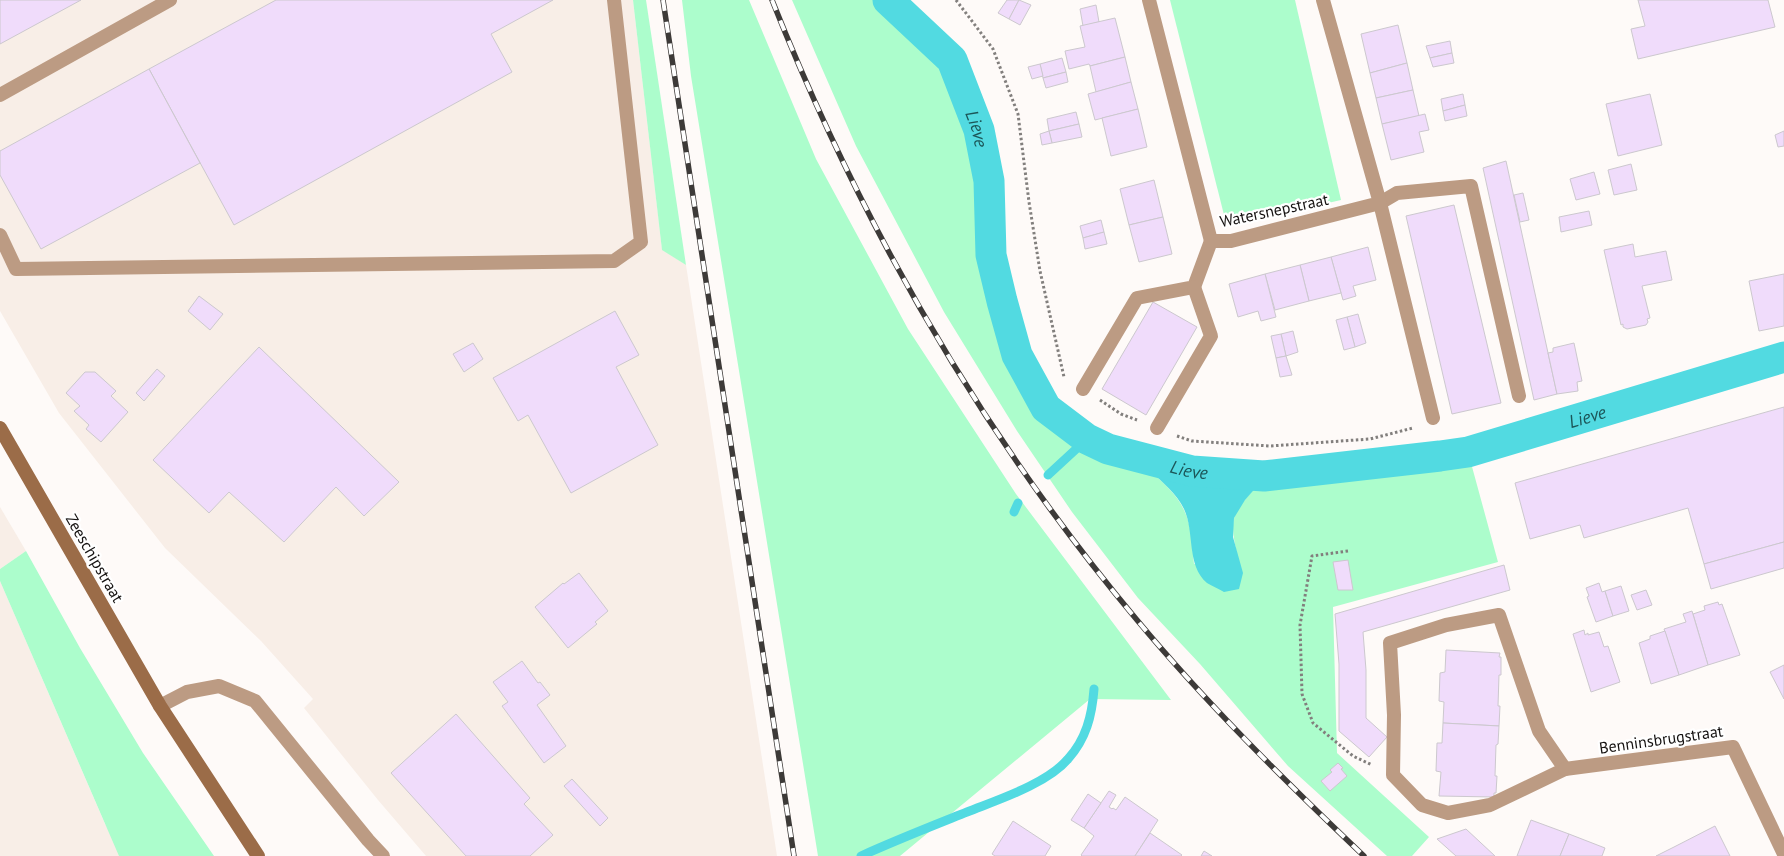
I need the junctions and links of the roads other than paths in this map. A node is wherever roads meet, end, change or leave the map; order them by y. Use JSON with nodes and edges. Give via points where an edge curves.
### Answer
{"nodes":[{"id":1,"x":170,"y":0,"type":"edge"},
{"id":2,"x":614,"y":0,"type":"edge"},
{"id":3,"x":1149,"y":0,"type":"edge"},
{"id":4,"x":1323,"y":0,"type":"edge"},
{"id":5,"x":0,"y":95,"type":"edge"},
{"id":6,"x":1380,"y":203,"type":"junction"},
{"id":7,"x":0,"y":235,"type":"edge"},
{"id":8,"x":1211,"y":241,"type":"junction"},
{"id":9,"x":1194,"y":287,"type":"junction"},
{"id":10,"x":1083,"y":389,"type":"dead end"},
{"id":11,"x":1519,"y":396,"type":"dead end"},
{"id":12,"x":1434,"y":418,"type":"dead end"},
{"id":13,"x":0,"y":428,"type":"edge"},
{"id":14,"x":1156,"y":428,"type":"dead end"},
{"id":15,"x":160,"y":706,"type":"junction"},
{"id":16,"x":1565,"y":769,"type":"junction"},
{"id":17,"x":1784,"y":854,"type":"edge"},
{"id":18,"x":258,"y":856,"type":"edge"},
{"id":19,"x":383,"y":856,"type":"edge"}],
"edges":[{"from":1,"to":5,"type":"street"},
{"from":2,"to":7,"type":"street","via":[[641,242],[614,261],[16,269]]},
{"from":3,"to":8,"type":"street","name":"Watersnepstraat"},
{"from":4,"to":6,"type":"street"},
{"from":6,"to":8,"type":"street","name":"Watersnepstraat","via":[[1231,241]]},
{"from":6,"to":11,"type":"street","name":"Watersnepstraat","via":[[1397,194],[1471,186]]},
{"from":6,"to":12,"type":"street"},
{"from":8,"to":9,"type":"street"},
{"from":9,"to":10,"type":"street","via":[[1137,298]]},
{"from":9,"to":14,"type":"street","via":[[1211,336]]},
{"from":13,"to":15,"type":"main road","name":"Zeeschipstraat"},
{"from":15,"to":18,"type":"main road","name":"Zeeschipstraat"},
{"from":15,"to":19,"type":"street","via":[[187,692],[219,686],[255,701]]},
{"from":16,"to":16,"type":"street","via":[[1539,731],[1499,615],[1446,625],[1390,643],[1393,775],[1422,805],[1448,813],[1490,804]]},
{"from":16,"to":17,"type":"street","name":"Benninsbrugstraat","via":[[1733,746]]}]}
